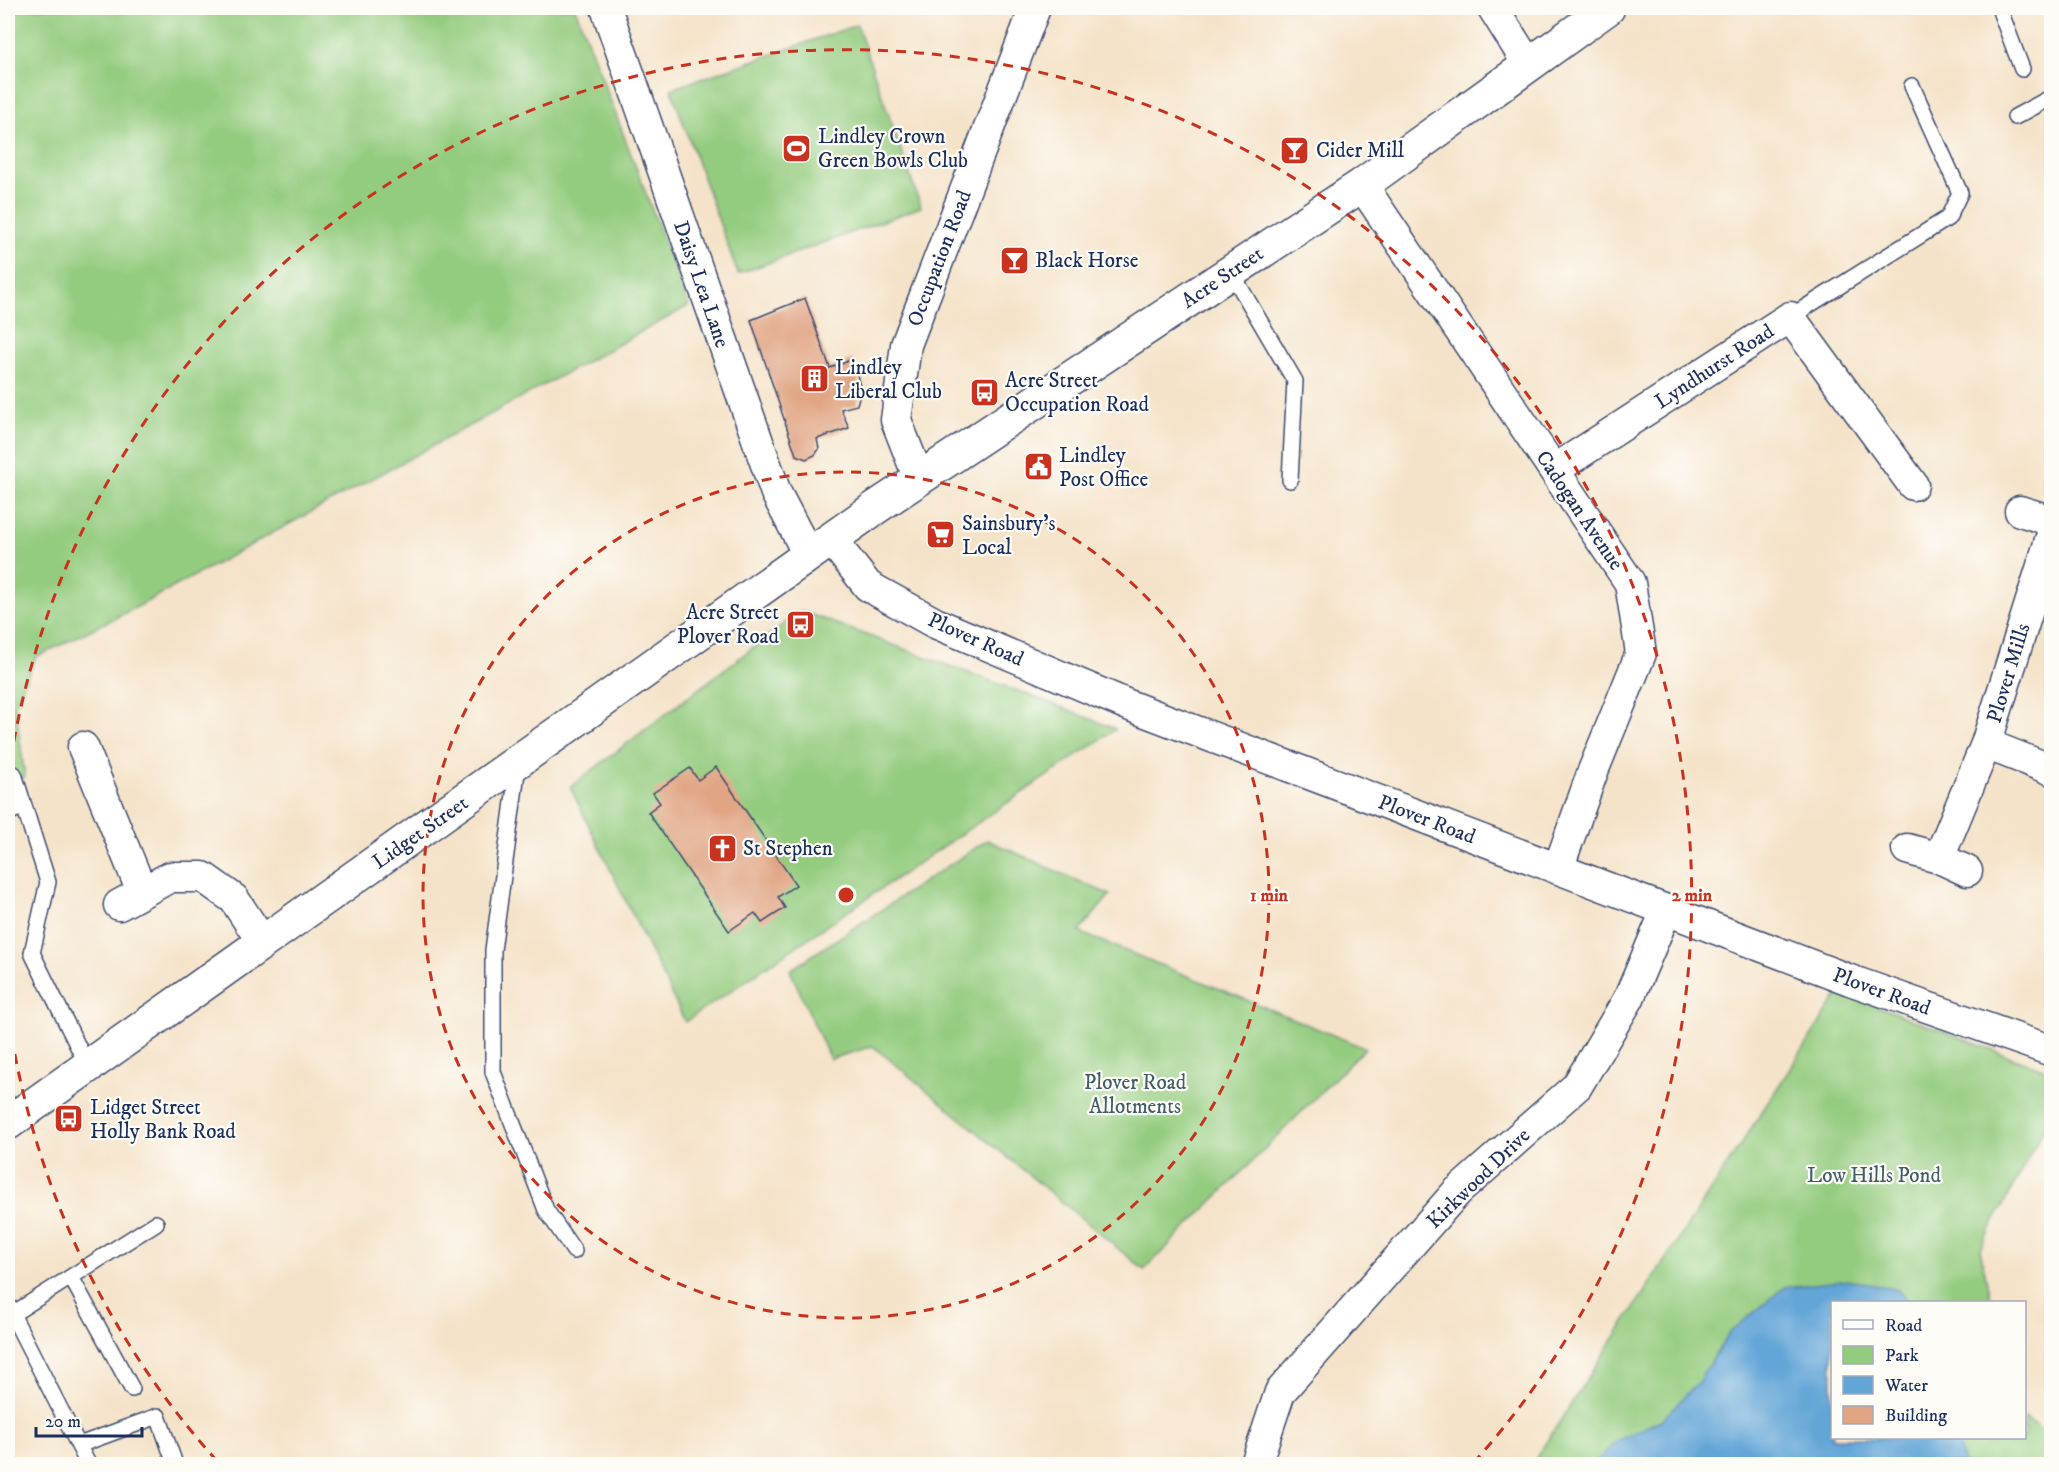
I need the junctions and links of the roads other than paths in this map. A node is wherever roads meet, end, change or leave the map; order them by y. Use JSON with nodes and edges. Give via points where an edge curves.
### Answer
{"nodes":[{"id":1,"x":606,"y":8,"type":"edge"},
{"id":2,"x":1035,"y":8,"type":"edge"},
{"id":3,"x":1493,"y":8,"type":"edge"},
{"id":4,"x":1608,"y":8,"type":"edge"},
{"id":5,"x":1999,"y":8,"type":"edge"},
{"id":6,"x":1528,"y":64,"type":"junction"},
{"id":7,"x":2022,"y":69,"type":"dead end"},
{"id":8,"x":1912,"y":86,"type":"dead end"},
{"id":9,"x":2052,"y":97,"type":"edge"},
{"id":10,"x":2014,"y":117,"type":"dead end"},
{"id":11,"x":1362,"y":185,"type":"junction"},
{"id":12,"x":1230,"y":272,"type":"junction"},
{"id":13,"x":1790,"y":317,"type":"junction"},
{"id":14,"x":1554,"y":470,"type":"junction"},
{"id":15,"x":919,"y":479,"type":"junction"},
{"id":16,"x":1290,"y":480,"type":"dead end"},
{"id":17,"x":1913,"y":485,"type":"dead end"},
{"id":18,"x":2020,"y":511,"type":"dead end"},
{"id":19,"x":2052,"y":521,"type":"edge"},
{"id":20,"x":2052,"y":534,"type":"edge"},
{"id":21,"x":820,"y":548,"type":"junction"},
{"id":22,"x":1986,"y":744,"type":"junction"},
{"id":23,"x":83,"y":747,"type":"dead end"},
{"id":24,"x":518,"y":762,"type":"junction"},
{"id":25,"x":2052,"y":770,"type":"edge"},
{"id":26,"x":14,"y":774,"type":"dead end"},
{"id":27,"x":24,"y":806,"type":"junction"},
{"id":28,"x":8,"y":813,"type":"edge"},
{"id":29,"x":1907,"y":849,"type":"dead end"},
{"id":30,"x":1939,"y":858,"type":"junction"},
{"id":31,"x":1558,"y":869,"type":"junction"},
{"id":32,"x":1966,"y":871,"type":"dead end"},
{"id":33,"x":1666,"y":911,"type":"junction"},
{"id":34,"x":263,"y":943,"type":"junction"},
{"id":35,"x":2052,"y":1050,"type":"edge"},
{"id":36,"x":88,"y":1067,"type":"junction"},
{"id":37,"x":8,"y":1123,"type":"edge"},
{"id":38,"x":156,"y":1223,"type":"dead end"},
{"id":39,"x":574,"y":1251,"type":"dead end"},
{"id":40,"x":71,"y":1277,"type":"junction"},
{"id":41,"x":9,"y":1310,"type":"edge"},
{"id":42,"x":132,"y":1389,"type":"dead end"},
{"id":43,"x":79,"y":1444,"type":"junction"},
{"id":44,"x":88,"y":1464,"type":"edge"},
{"id":45,"x":175,"y":1464,"type":"edge"},
{"id":46,"x":1256,"y":1464,"type":"edge"}],
"edges":[{"from":1,"to":21,"type":"street","name":"Daisy Lea Lane","via":[[776,493]]},
{"from":2,"to":15,"type":"street","name":"Occupation Road","via":[[906,345],[896,420]]},
{"from":3,"to":6,"type":"street"},
{"from":4,"to":6,"type":"street","name":"Acre Street"},
{"from":5,"to":7,"type":"lane"},
{"from":6,"to":11,"type":"street","name":"Acre Street"},
{"from":8,"to":13,"type":"lane","via":[[1960,194],[1948,218]]},
{"from":9,"to":10,"type":"lane"},
{"from":11,"to":12,"type":"street","name":"Acre Street"},
{"from":11,"to":14,"type":"street","name":"Cadogan Avenue"},
{"from":12,"to":15,"type":"street","name":"Acre Street"},
{"from":12,"to":16,"type":"lane","via":[[1295,381]]},
{"from":13,"to":14,"type":"street","name":"Lyndhurst Road"},
{"from":13,"to":17,"type":"street","name":"Lyndhurst Road"},
{"from":14,"to":31,"type":"street","name":"Cadogan Avenue","via":[[1630,583],[1641,653]]},
{"from":15,"to":21,"type":"street","name":"Acre Street"},
{"from":18,"to":19,"type":"street"},
{"from":20,"to":22,"type":"street","name":"Plover Mills"},
{"from":21,"to":24,"type":"street","name":"Lidget Street"},
{"from":21,"to":31,"type":"street","name":"Plover Road","via":[[868,586],[935,623],[1133,707]]},
{"from":22,"to":25,"type":"street","name":"Plover Mills"},
{"from":22,"to":30,"type":"street","name":"Plover Mills"},
{"from":23,"to":34,"type":"street","via":[[131,899],[170,877],[203,877],[234,899]]},
{"from":24,"to":34,"type":"street","name":"Lidget Street"},
{"from":24,"to":39,"type":"lane","via":[[493,950],[493,1072],[546,1210]]},
{"from":26,"to":27,"type":"lane"},
{"from":27,"to":28,"type":"lane"},
{"from":27,"to":36,"type":"lane","via":[[48,882],[32,953]]},
{"from":29,"to":30,"type":"street"},
{"from":30,"to":32,"type":"street"},
{"from":31,"to":33,"type":"street","name":"Plover Road"},
{"from":33,"to":35,"type":"street","name":"Plover Road"},
{"from":33,"to":46,"type":"street","name":"Kirkwood Drive","via":[[1629,998],[1577,1086],[1457,1192],[1280,1392]]},
{"from":34,"to":36,"type":"street","name":"Lidget Street"},
{"from":36,"to":37,"type":"street","name":"Lidget Street"},
{"from":38,"to":40,"type":"lane"},
{"from":40,"to":41,"type":"lane"},
{"from":40,"to":42,"type":"lane"},
{"from":41,"to":43,"type":"lane"},
{"from":43,"to":44,"type":"lane"},
{"from":43,"to":45,"type":"lane","via":[[158,1416]]}]}
